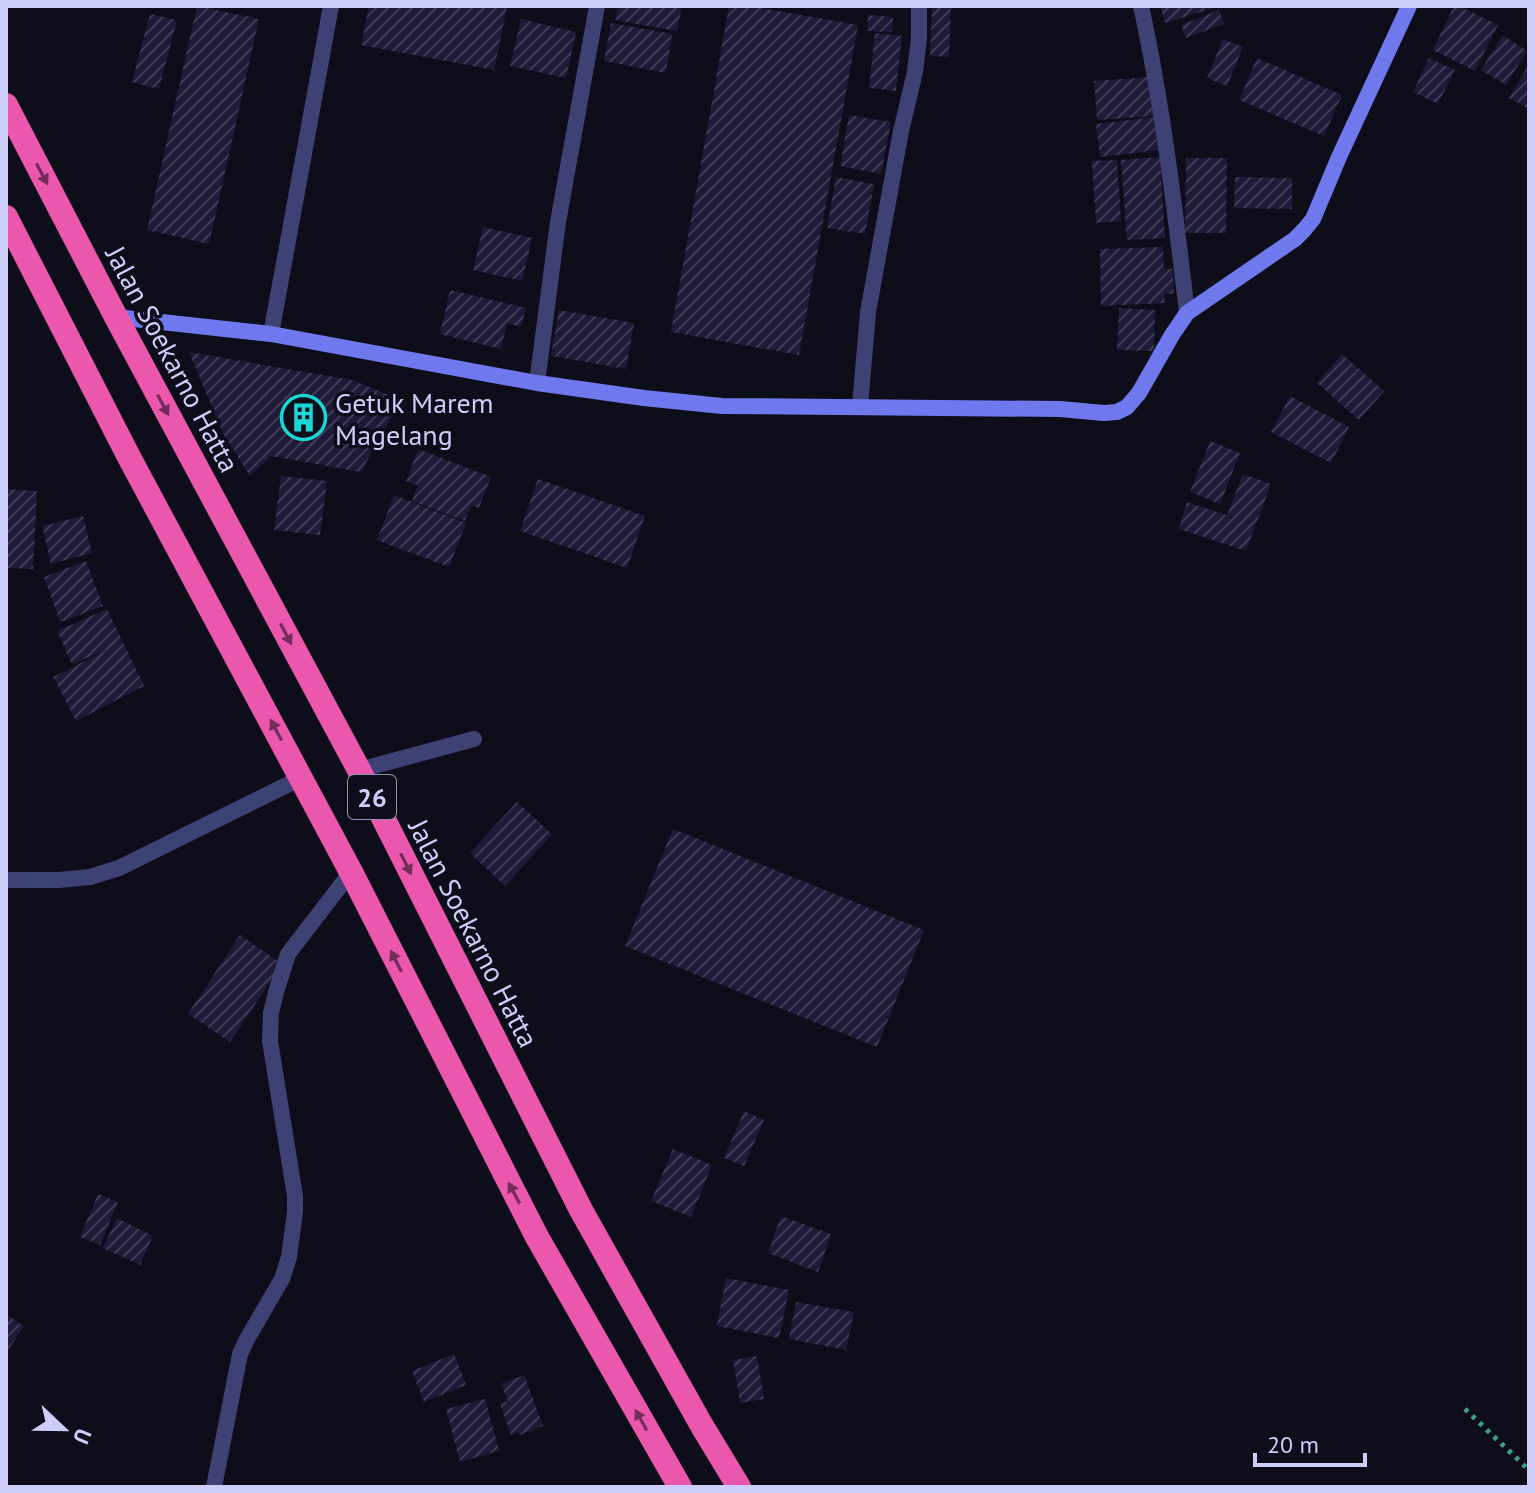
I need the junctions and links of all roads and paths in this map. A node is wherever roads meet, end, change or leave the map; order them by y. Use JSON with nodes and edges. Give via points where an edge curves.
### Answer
{"nodes":[{"id":1,"x":331,"y":6,"type":"edge"},
{"id":2,"x":597,"y":6,"type":"edge"},
{"id":3,"x":919,"y":6,"type":"edge"},
{"id":4,"x":1141,"y":6,"type":"edge"},
{"id":5,"x":1409,"y":6,"type":"edge"},
{"id":6,"x":6,"y":105,"type":"edge"},
{"id":7,"x":6,"y":217,"type":"edge"},
{"id":8,"x":12,"y":242,"type":"edge"},
{"id":9,"x":1187,"y":313,"type":"junction"},
{"id":10,"x":116,"y":317,"type":"junction"},
{"id":11,"x":271,"y":334,"type":"junction"},
{"id":12,"x":537,"y":383,"type":"junction"},
{"id":13,"x":860,"y":406,"type":"junction"},
{"id":14,"x":474,"y":739,"type":"dead end"},
{"id":15,"x":359,"y":770,"type":"junction"},
{"id":16,"x":301,"y":778,"type":"junction"},
{"id":17,"x":351,"y":872,"type":"junction"},
{"id":18,"x":6,"y":880,"type":"edge"},
{"id":19,"x":1465,"y":1409,"type":"dead end"},
{"id":20,"x":1529,"y":1470,"type":"edge"},
{"id":21,"x":214,"y":1487,"type":"edge"},
{"id":22,"x":680,"y":1487,"type":"edge"},
{"id":23,"x":739,"y":1487,"type":"edge"}],
"edges":[{"from":1,"to":11,"type":"street"},
{"from":2,"to":12,"type":"street","via":[[558,222]]},
{"from":3,"to":13,"type":"street","via":[[915,72],[868,312]]},
{"from":4,"to":9,"type":"street"},
{"from":5,"to":9,"type":"street","via":[[1313,219],[1295,239]]},
{"from":6,"to":10,"type":"highway","name":"Jalan Soekarno Hatta","number":"26","one_way":true},
{"from":7,"to":8,"type":"highway","number":"26"},
{"from":16,"to":8,"type":"highway","number":"26","one_way":true},
{"from":9,"to":13,"type":"street","via":[[1139,393],[1117,412]]},
{"from":10,"to":11,"type":"street"},
{"from":10,"to":15,"type":"highway","name":"Jalan Soekarno Hatta","number":"26","one_way":true},
{"from":11,"to":12,"type":"street"},
{"from":12,"to":13,"type":"street","via":[[722,406]]},
{"from":14,"to":15,"type":"street"},
{"from":15,"to":23,"type":"highway","name":"Jalan Soekarno Hatta","number":"26","one_way":true,"via":[[581,1210]]},
{"from":16,"to":17,"type":"highway","number":"26"},
{"from":16,"to":18,"type":"street","via":[[119,868],[90,877]]},
{"from":17,"to":21,"type":"street","via":[[288,954],[273,1002],[270,1041],[295,1196],[293,1234],[282,1279],[240,1354]]},
{"from":22,"to":17,"type":"highway","number":"26","one_way":true,"via":[[537,1237]]},
{"from":19,"to":20,"type":"path"}]}
